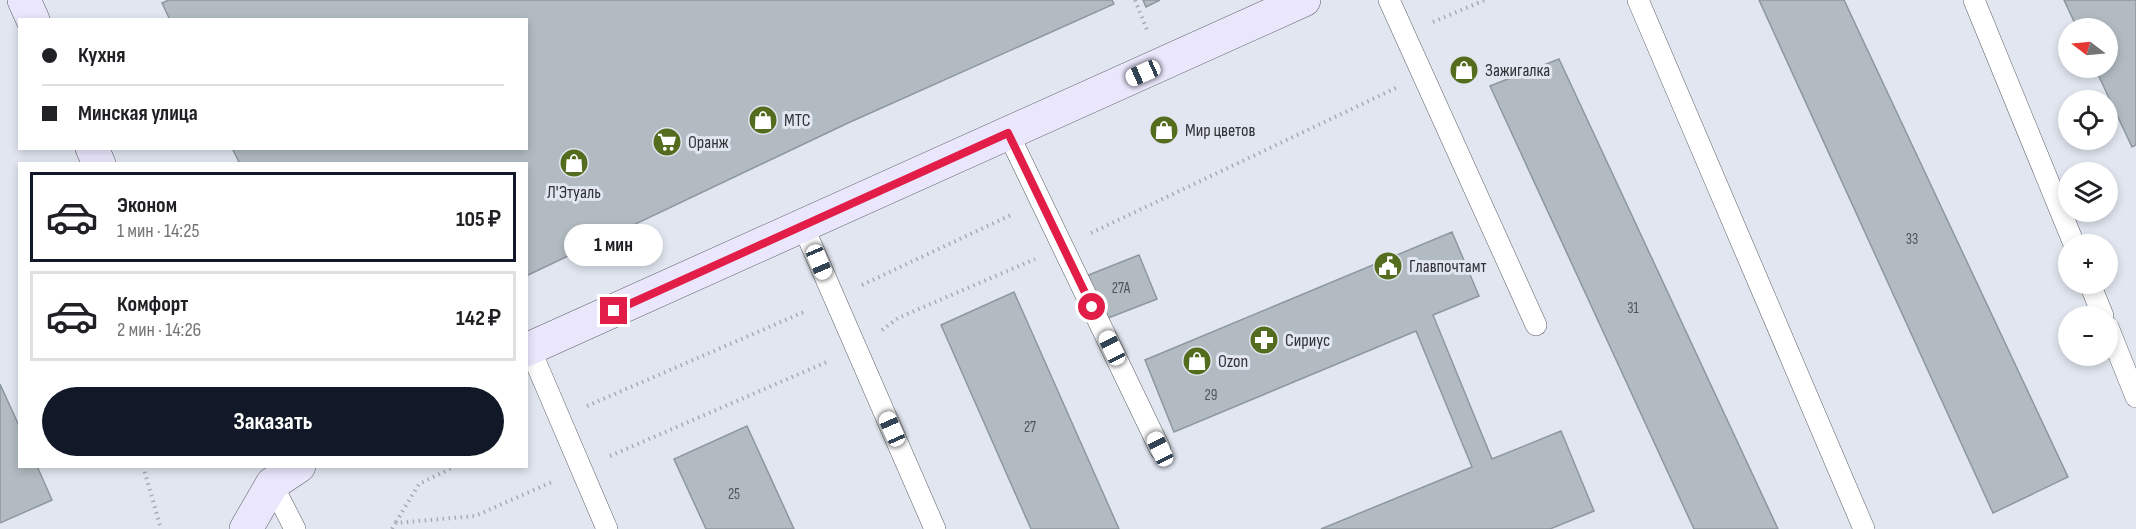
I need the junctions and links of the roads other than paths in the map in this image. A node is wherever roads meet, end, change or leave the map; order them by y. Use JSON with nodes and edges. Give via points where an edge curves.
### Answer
{"nodes":[{"id":1,"x":24,"y":0,"type":"edge"},
{"id":2,"x":1304,"y":0,"type":"edge"},
{"id":3,"x":1389,"y":0,"type":"edge"},
{"id":4,"x":1638,"y":0,"type":"edge"},
{"id":5,"x":1974,"y":0,"type":"edge"},
{"id":6,"x":32,"y":18,"type":"edge"},
{"id":7,"x":1008,"y":133,"type":"junction"},
{"id":8,"x":803,"y":226,"type":"junction"},
{"id":9,"x":2070,"y":234,"type":"edge"},
{"id":10,"x":1536,"y":325,"type":"dead end"},
{"id":11,"x":528,"y":350,"type":"edge"},
{"id":12,"x":2118,"y":352,"type":"edge"},
{"id":13,"x":2136,"y":397,"type":"edge"},
{"id":14,"x":1160,"y":449,"type":"dead end"},
{"id":15,"x":277,"y":472,"type":"edge"},
{"id":16,"x":246,"y":529,"type":"edge"},
{"id":17,"x":295,"y":529,"type":"edge"},
{"id":18,"x":607,"y":529,"type":"edge"},
{"id":19,"x":935,"y":529,"type":"edge"},
{"id":20,"x":1864,"y":529,"type":"edge"}],
"edges":[{"from":1,"to":6,"type":"main road"},
{"from":2,"to":7,"type":"main road"},
{"from":3,"to":10,"type":"lane"},
{"from":4,"to":20,"type":"lane"},
{"from":5,"to":9,"type":"lane"},
{"from":7,"to":8,"type":"main road"},
{"from":7,"to":14,"type":"lane"},
{"from":8,"to":11,"type":"main road"},
{"from":8,"to":19,"type":"lane"},
{"from":11,"to":18,"type":"lane"},
{"from":12,"to":13,"type":"lane"},
{"from":15,"to":16,"type":"main road"},
{"from":15,"to":17,"type":"lane"}]}
